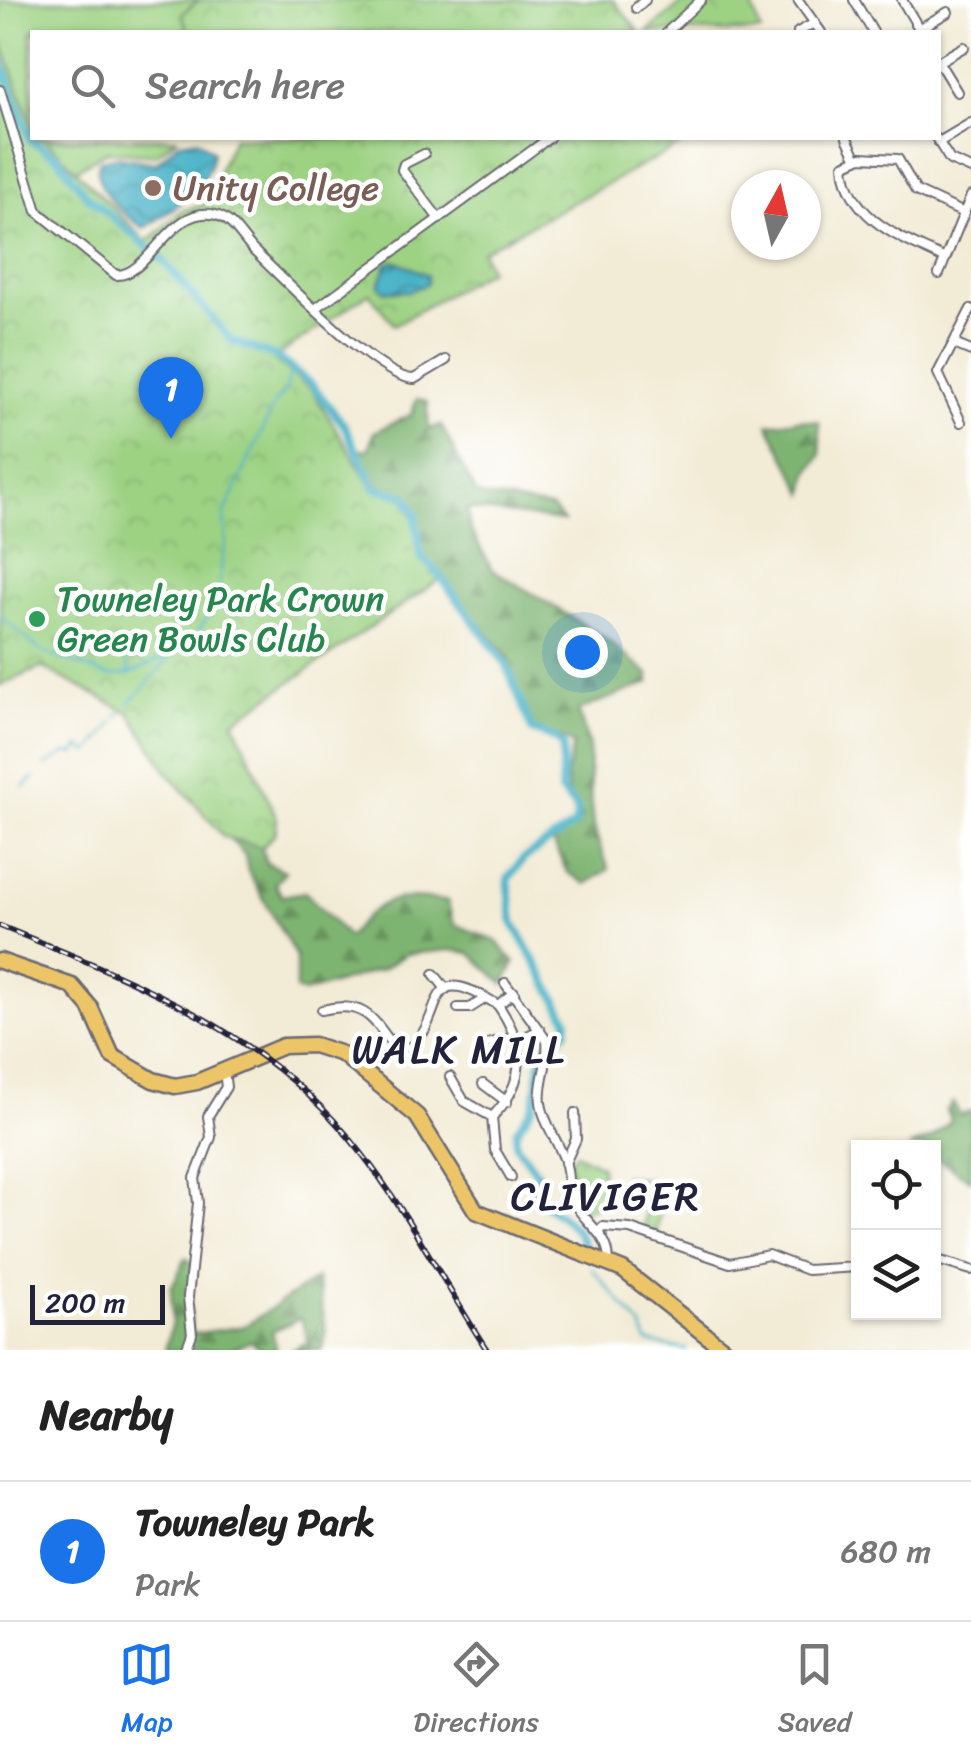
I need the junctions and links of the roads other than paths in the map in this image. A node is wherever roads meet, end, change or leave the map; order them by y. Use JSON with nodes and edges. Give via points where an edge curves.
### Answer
{"nodes":[{"id":1,"x":645,"y":0,"type":"edge"},
{"id":2,"x":701,"y":0,"type":"edge"},
{"id":3,"x":798,"y":0,"type":"edge"},
{"id":4,"x":854,"y":0,"type":"edge"},
{"id":5,"x":902,"y":0,"type":"edge"},
{"id":6,"x":636,"y":8,"type":"dead end"},
{"id":7,"x":948,"y":12,"type":"dead end"},
{"id":8,"x":815,"y":22,"type":"junction"},
{"id":9,"x":670,"y":30,"type":"edge"},
{"id":10,"x":801,"y":30,"type":"edge"},
{"id":11,"x":820,"y":30,"type":"edge"},
{"id":12,"x":872,"y":30,"type":"edge"},
{"id":13,"x":919,"y":30,"type":"edge"},
{"id":14,"x":921,"y":30,"type":"edge"},
{"id":15,"x":964,"y":47,"type":"dead end"},
{"id":16,"x":941,"y":61,"type":"edge"},
{"id":17,"x":941,"y":66,"type":"edge"},
{"id":18,"x":0,"y":90,"type":"edge"},
{"id":19,"x":956,"y":92,"type":"dead end"},
{"id":20,"x":971,"y":123,"type":"edge"},
{"id":21,"x":941,"y":138,"type":"edge"},
{"id":22,"x":546,"y":140,"type":"edge"},
{"id":23,"x":848,"y":140,"type":"edge"},
{"id":24,"x":937,"y":140,"type":"edge"},
{"id":25,"x":424,"y":154,"type":"dead end"},
{"id":26,"x":856,"y":159,"type":"junction"},
{"id":27,"x":971,"y":169,"type":"edge"},
{"id":28,"x":971,"y":196,"type":"edge"},
{"id":29,"x":964,"y":213,"type":"junction"},
{"id":30,"x":439,"y":219,"type":"junction"},
{"id":31,"x":945,"y":259,"type":"junction"},
{"id":32,"x":939,"y":274,"type":"dead end"},
{"id":33,"x":316,"y":309,"type":"junction"},
{"id":34,"x":971,"y":309,"type":"edge"},
{"id":35,"x":954,"y":344,"type":"junction"},
{"id":36,"x":971,"y":351,"type":"edge"},
{"id":37,"x":446,"y":360,"type":"dead end"},
{"id":38,"x":971,"y":413,"type":"edge"},
{"id":39,"x":0,"y":961,"type":"edge"},
{"id":40,"x":434,"y":974,"type":"dead end"},
{"id":41,"x":505,"y":982,"type":"dead end"},
{"id":42,"x":446,"y":989,"type":"junction"},
{"id":43,"x":514,"y":992,"type":"junction"},
{"id":44,"x":486,"y":998,"type":"junction"},
{"id":45,"x":498,"y":1006,"type":"junction"},
{"id":46,"x":458,"y":1008,"type":"dead end"},
{"id":47,"x":322,"y":1010,"type":"dead end"},
{"id":48,"x":540,"y":1030,"type":"junction"},
{"id":49,"x":516,"y":1039,"type":"junction"},
{"id":50,"x":483,"y":1045,"type":"dead end"},
{"id":51,"x":224,"y":1071,"type":"junction"},
{"id":52,"x":450,"y":1077,"type":"dead end"},
{"id":53,"x":483,"y":1084,"type":"dead end"},
{"id":54,"x":507,"y":1102,"type":"junction"},
{"id":55,"x":576,"y":1113,"type":"dead end"},
{"id":56,"x":492,"y":1117,"type":"junction"},
{"id":57,"x":565,"y":1162,"type":"junction"},
{"id":58,"x":510,"y":1177,"type":"dead end"},
{"id":59,"x":599,"y":1230,"type":"junction"},
{"id":60,"x":941,"y":1261,"type":"edge"},
{"id":61,"x":608,"y":1264,"type":"junction"},
{"id":62,"x":851,"y":1267,"type":"edge"},
{"id":63,"x":971,"y":1270,"type":"edge"},
{"id":64,"x":186,"y":1350,"type":"edge"},
{"id":65,"x":725,"y":1350,"type":"edge"}],
"edges":[{"from":1,"to":6,"type":"street"},
{"from":2,"to":9,"type":"street"},
{"from":3,"to":8,"type":"street"},
{"from":4,"to":12,"type":"street"},
{"from":5,"to":13,"type":"street"},
{"from":7,"to":14,"type":"street"},
{"from":8,"to":10,"type":"street"},
{"from":8,"to":11,"type":"street"},
{"from":15,"to":16,"type":"street"},
{"from":17,"to":19,"type":"street"},
{"from":18,"to":33,"type":"street","via":[[37,211],[116,275],[130,273],[195,216],[216,215]]},
{"from":20,"to":21,"type":"street"},
{"from":22,"to":30,"type":"street"},
{"from":23,"to":26,"type":"street"},
{"from":24,"to":27,"type":"street","via":[[950,160]]},
{"from":25,"to":30,"type":"street","via":[[402,170]]},
{"from":26,"to":29,"type":"street","via":[[898,159],[916,191]]},
{"from":26,"to":31,"type":"street","via":[[842,170],[876,226]]},
{"from":28,"to":29,"type":"street"},
{"from":29,"to":31,"type":"street"},
{"from":30,"to":33,"type":"street"},
{"from":31,"to":32,"type":"street"},
{"from":33,"to":37,"type":"street","via":[[404,378]]},
{"from":34,"to":35,"type":"street"},
{"from":35,"to":36,"type":"street"},
{"from":35,"to":38,"type":"street","via":[[938,373],[960,420]]},
{"from":39,"to":51,"type":"highway","via":[[72,986],[90,1007],[112,1056],[142,1075],[175,1086]]},
{"from":40,"to":42,"type":"street"},
{"from":41,"to":43,"type":"street"},
{"from":42,"to":44,"type":"street","via":[[469,987]]},
{"from":42,"to":47,"type":"street","via":[[434,999],[426,1028],[411,1048],[394,1046],[360,1006]]},
{"from":43,"to":45,"type":"street"},
{"from":43,"to":48,"type":"street"},
{"from":44,"to":45,"type":"street"},
{"from":44,"to":46,"type":"street"},
{"from":45,"to":49,"type":"street"},
{"from":48,"to":49,"type":"street"},
{"from":48,"to":57,"type":"street","via":[[547,1046],[540,1101]]},
{"from":49,"to":50,"type":"street"},
{"from":49,"to":54,"type":"street","via":[[516,1090]]},
{"from":51,"to":61,"type":"highway","via":[[283,1046],[314,1044],[342,1054],[417,1116],[476,1210]]},
{"from":51,"to":64,"type":"street","via":[[226,1087],[208,1116],[210,1139],[196,1178],[192,1334]]},
{"from":52,"to":56,"type":"street","via":[[464,1101]]},
{"from":53,"to":54,"type":"street"},
{"from":54,"to":56,"type":"street"},
{"from":55,"to":57,"type":"street","via":[[576,1139]]},
{"from":56,"to":58,"type":"street","via":[[496,1150]]},
{"from":57,"to":59,"type":"street","via":[[580,1214]]},
{"from":59,"to":61,"type":"street","via":[[610,1252]]},
{"from":59,"to":62,"type":"street","via":[[630,1229],[730,1264],[768,1256],[807,1270]]},
{"from":60,"to":63,"type":"street"},
{"from":61,"to":65,"type":"highway"}]}
